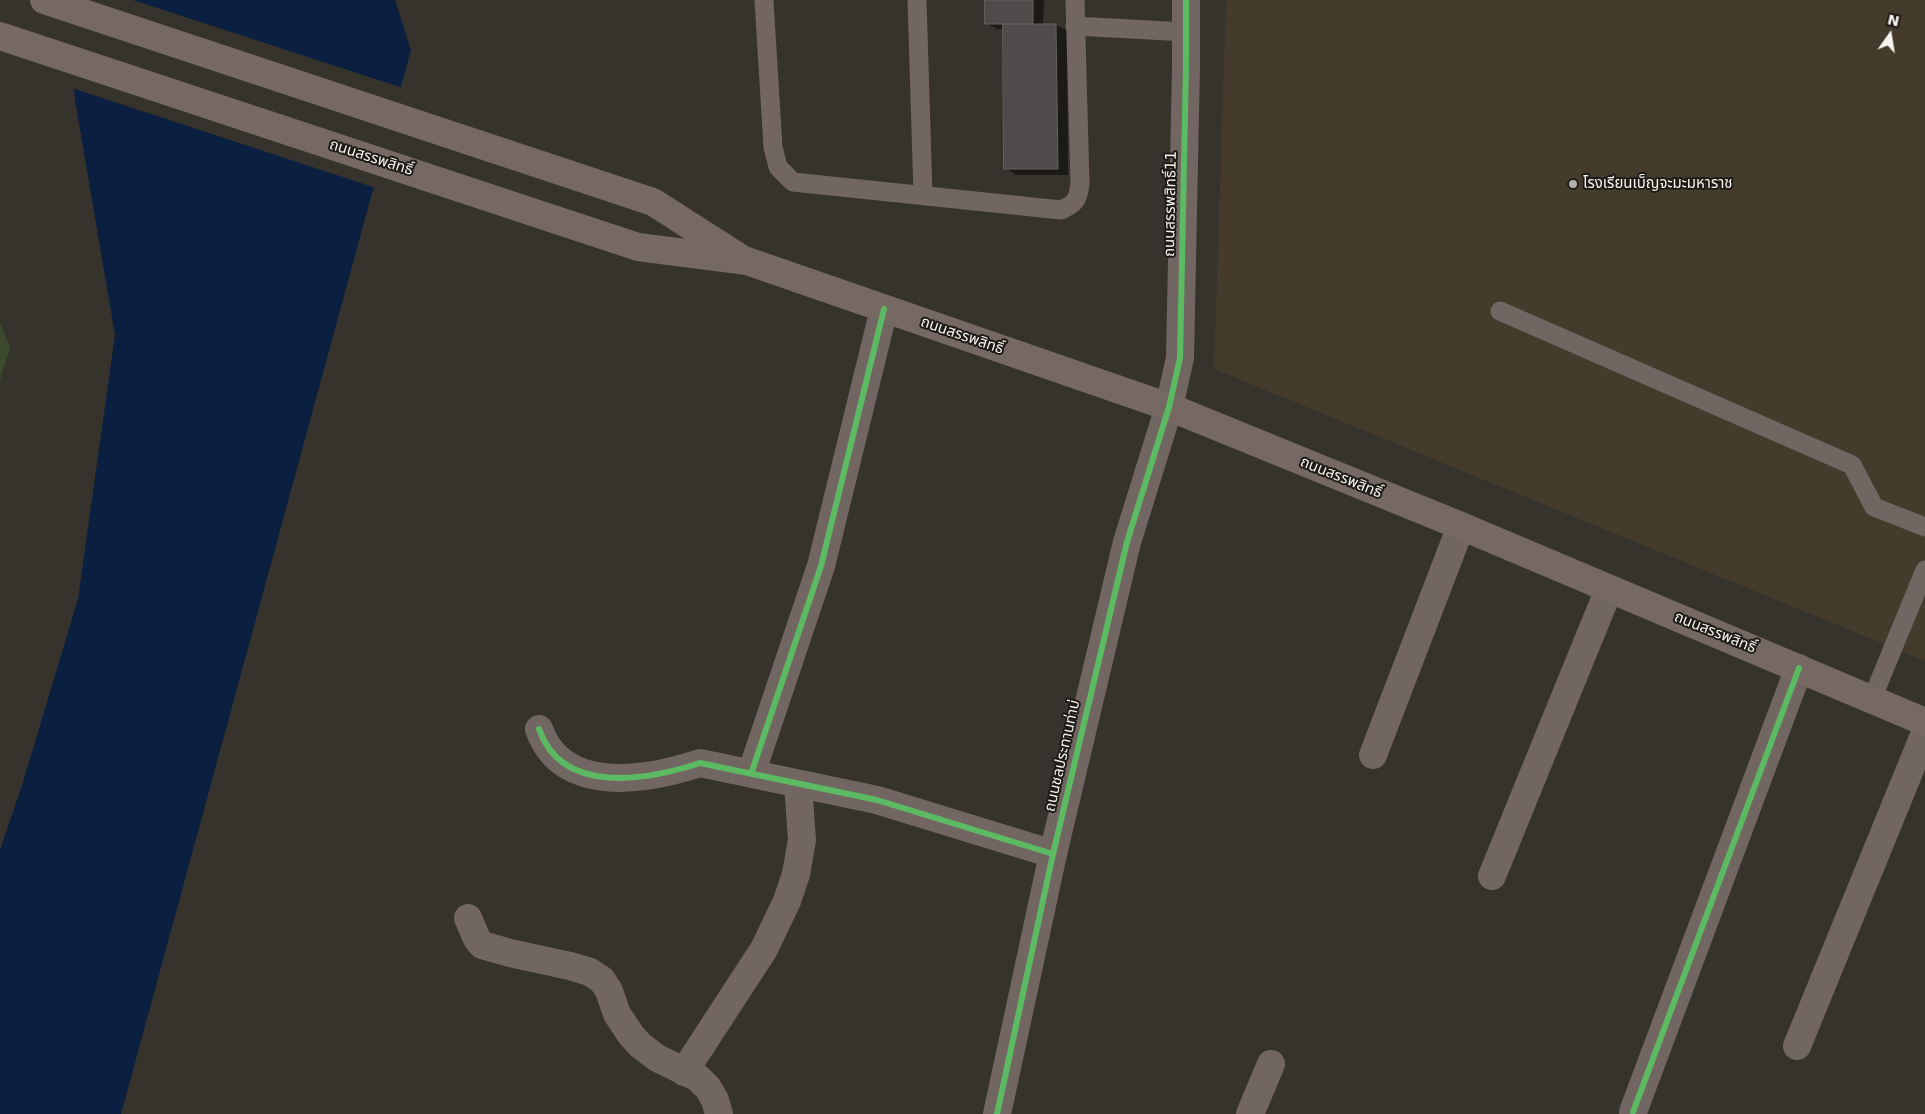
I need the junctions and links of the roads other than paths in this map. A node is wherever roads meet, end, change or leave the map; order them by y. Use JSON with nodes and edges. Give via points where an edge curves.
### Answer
{"nodes":[{"id":1,"x":44,"y":0,"type":"edge"},
{"id":2,"x":764,"y":0,"type":"edge"},
{"id":3,"x":917,"y":0,"type":"edge"},
{"id":4,"x":1075,"y":0,"type":"edge"},
{"id":5,"x":1186,"y":0,"type":"edge"},
{"id":6,"x":1075,"y":26,"type":"junction"},
{"id":7,"x":1186,"y":32,"type":"junction"},
{"id":8,"x":0,"y":36,"type":"edge"},
{"id":9,"x":923,"y":195,"type":"junction"},
{"id":10,"x":747,"y":262,"type":"junction"},
{"id":11,"x":884,"y":309,"type":"junction"},
{"id":12,"x":1500,"y":311,"type":"dead end"},
{"id":13,"x":1169,"y":408,"type":"junction"},
{"id":14,"x":1461,"y":526,"type":"junction"},
{"id":15,"x":1925,"y":527,"type":"edge"},
{"id":16,"x":1925,"y":570,"type":"edge"},
{"id":17,"x":1609,"y":590,"type":"junction"},
{"id":18,"x":1799,"y":668,"type":"junction"},
{"id":19,"x":1872,"y":699,"type":"junction"},
{"id":20,"x":1925,"y":722,"type":"edge"},
{"id":21,"x":539,"y":730,"type":"dead end"},
{"id":22,"x":1925,"y":733,"type":"edge"},
{"id":23,"x":1373,"y":755,"type":"dead end"},
{"id":24,"x":751,"y":774,"type":"junction"},
{"id":25,"x":798,"y":784,"type":"junction"},
{"id":26,"x":1053,"y":854,"type":"junction"},
{"id":27,"x":1492,"y":876,"type":"dead end"},
{"id":28,"x":468,"y":918,"type":"dead end"},
{"id":29,"x":1797,"y":1046,"type":"dead end"},
{"id":30,"x":1271,"y":1064,"type":"dead end"},
{"id":31,"x":684,"y":1072,"type":"junction"},
{"id":32,"x":1633,"y":1112,"type":"dead end"},
{"id":33,"x":719,"y":1114,"type":"edge"},
{"id":34,"x":997,"y":1114,"type":"edge"},
{"id":35,"x":1250,"y":1114,"type":"edge"}],
"edges":[{"from":1,"to":10,"type":"main road","name":"ถนนสรรพสิทธิ์","via":[[653,202]]},
{"from":2,"to":9,"type":"lane","via":[[772,147],[778,167],[794,182]]},
{"from":3,"to":9,"type":"lane"},
{"from":4,"to":6,"type":"lane"},
{"from":5,"to":7,"type":"street","name":"ถนนสรรพสิทธิ์11"},
{"from":6,"to":7,"type":"lane"},
{"from":6,"to":9,"type":"lane","via":[[1080,184],[1072,205],[1060,210]]},
{"from":7,"to":13,"type":"street","name":"ถนนสรรพสิทธิ์11","via":[[1181,342]]},
{"from":8,"to":10,"type":"main road","name":"ถนนสรรพสิทธิ์","via":[[638,247]]},
{"from":10,"to":11,"type":"main road","name":"ถนนสรรพสิทธิ์"},
{"from":11,"to":13,"type":"main road","name":"ถนนสรรพสิทธิ์"},
{"from":11,"to":24,"type":"street","via":[[821,566]]},
{"from":12,"to":15,"type":"lane","via":[[1852,465],[1874,507]]},
{"from":13,"to":14,"type":"main road","name":"ถนนสรรพสิทธิ์"},
{"from":13,"to":26,"type":"street","name":"ถนนชลประทานท่าบ่","via":[[1127,542]]},
{"from":14,"to":17,"type":"main road","name":"ถนนสรรพสิทธิ์"},
{"from":14,"to":23,"type":"street"},
{"from":16,"to":19,"type":"lane"},
{"from":17,"to":18,"type":"main road","name":"ถนนสรรพสิทธิ์"},
{"from":17,"to":27,"type":"street"},
{"from":18,"to":19,"type":"main road","name":"ถนนสรรพสิทธิ์"},
{"from":18,"to":32,"type":"street"},
{"from":19,"to":20,"type":"main road","name":"ถนนสรรพสิทธิ์"},
{"from":21,"to":24,"type":"street","via":[[543,742],[558,761],[577,771],[600,777],[646,778],[700,763]]},
{"from":22,"to":29,"type":"street"},
{"from":24,"to":25,"type":"street"},
{"from":25,"to":26,"type":"street","via":[[877,800]]},
{"from":25,"to":31,"type":"street","via":[[802,840],[787,901],[764,949]]},
{"from":26,"to":34,"type":"street","name":"ถนนชลประทานท่าบ่"},
{"from":28,"to":31,"type":"street","via":[[482,945],[570,966],[590,972],[602,980],[617,1014],[640,1046]]},
{"from":30,"to":35,"type":"street"},
{"from":31,"to":33,"type":"street","via":[[698,1078],[708,1088]]}]}
